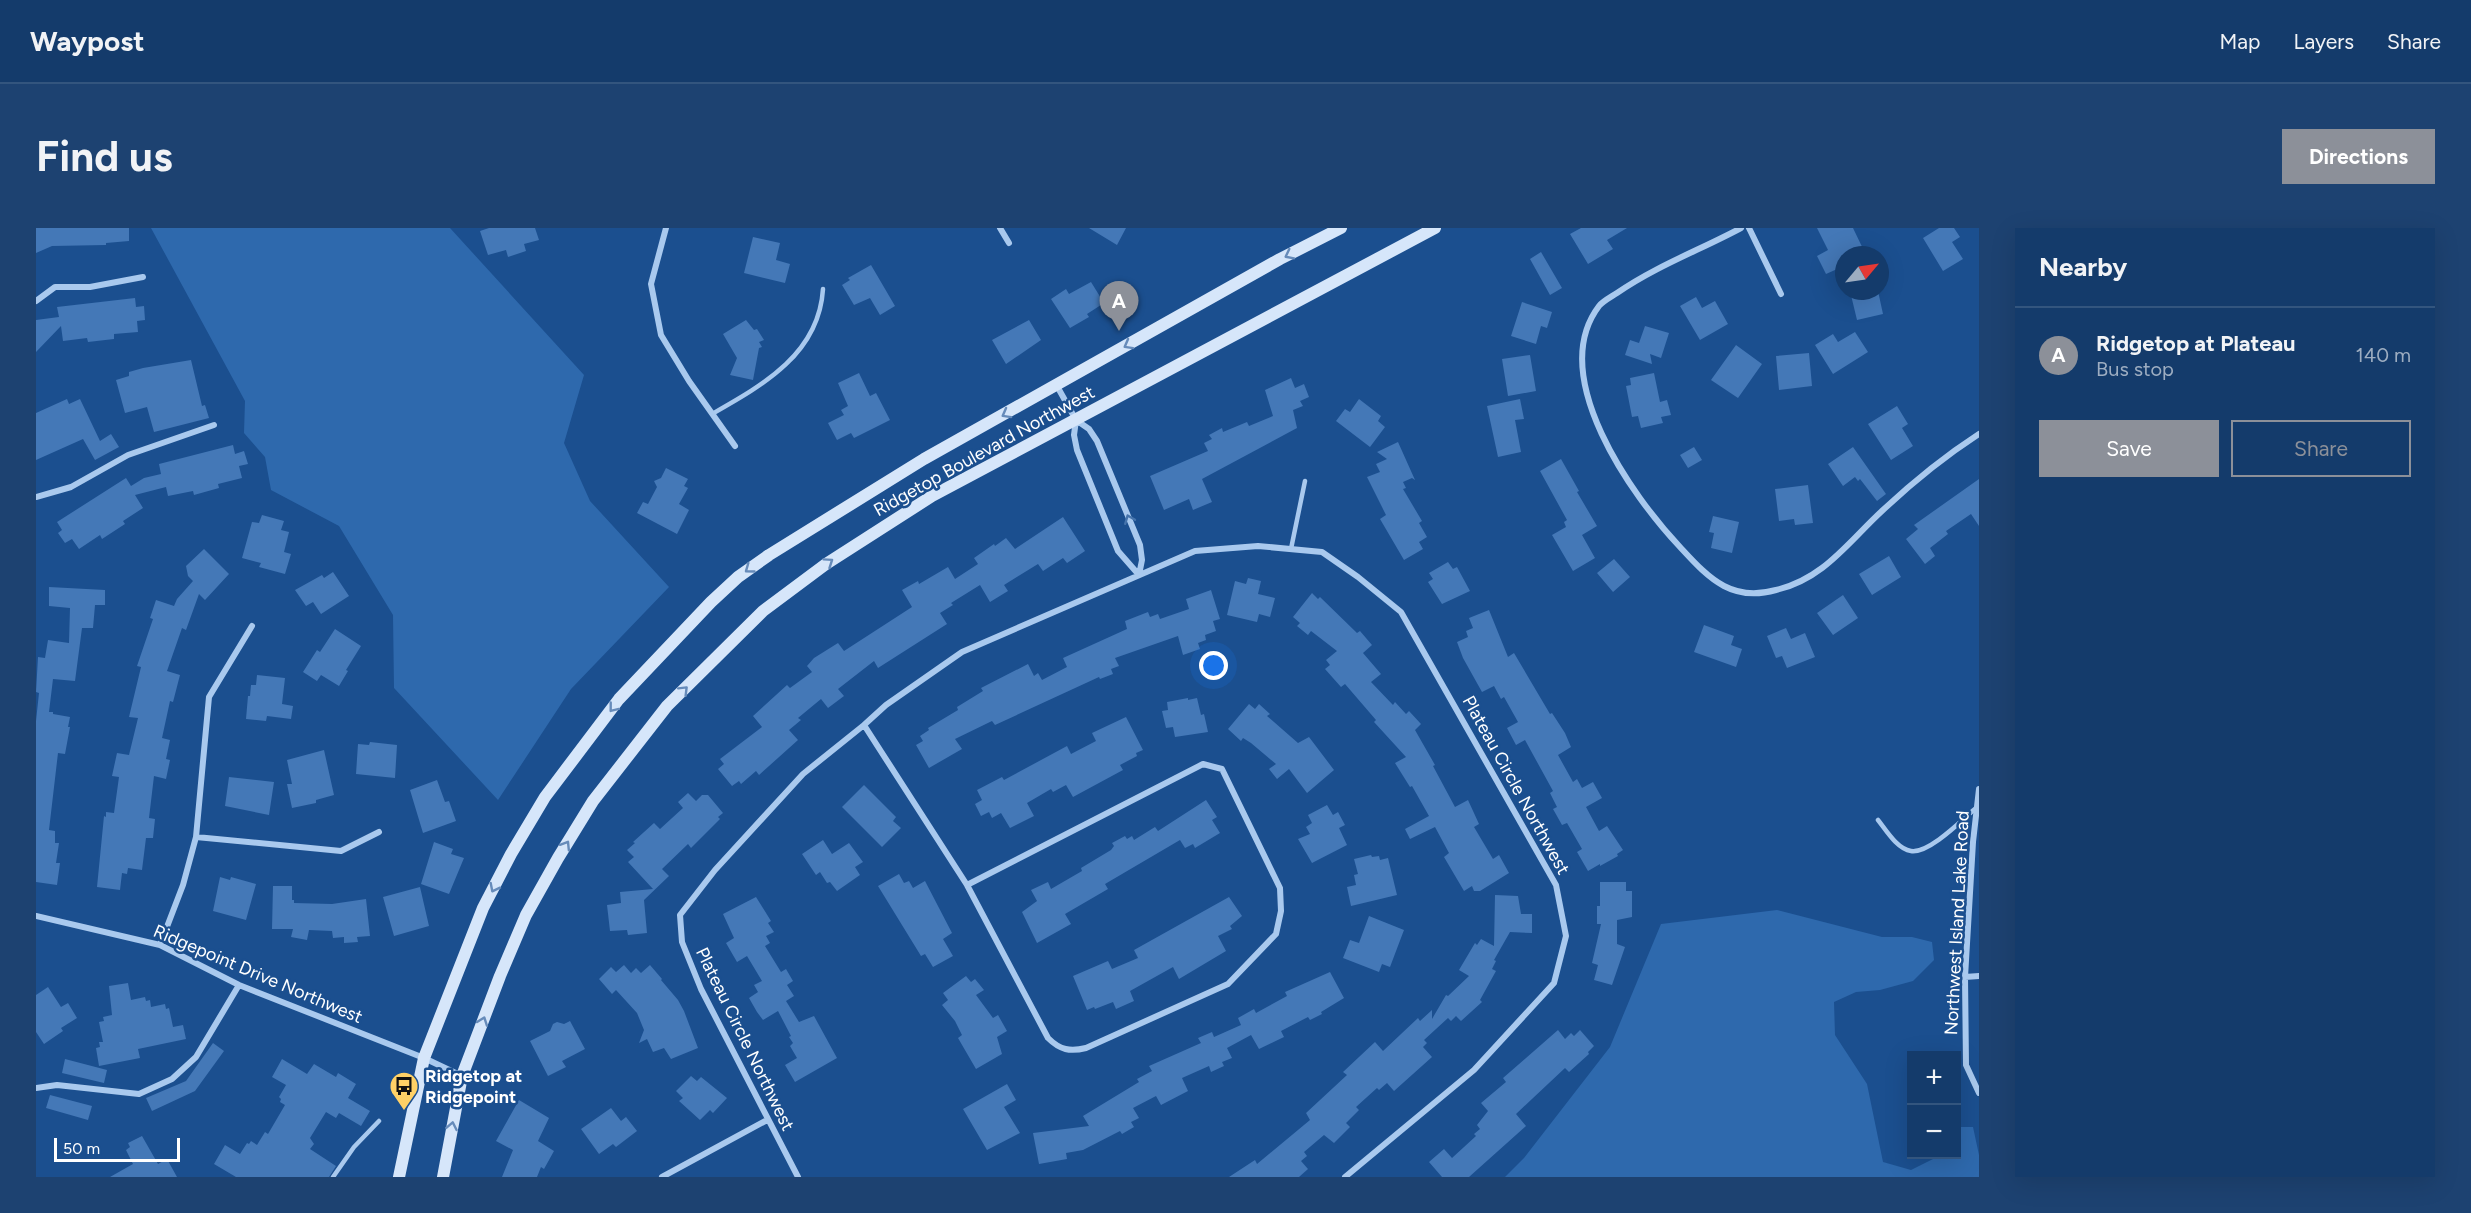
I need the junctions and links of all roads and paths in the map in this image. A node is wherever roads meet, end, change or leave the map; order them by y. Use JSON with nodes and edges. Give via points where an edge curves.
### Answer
{"nodes":[{"id":1,"x":666,"y":228,"type":"edge"},
{"id":2,"x":1000,"y":228,"type":"edge"},
{"id":3,"x":1341,"y":228,"type":"edge"},
{"id":4,"x":1428,"y":228,"type":"edge"},
{"id":5,"x":1435,"y":228,"type":"edge"},
{"id":6,"x":1741,"y":228,"type":"edge"},
{"id":7,"x":1749,"y":228,"type":"edge"},
{"id":8,"x":1411,"y":241,"type":"junction"},
{"id":9,"x":1008,"y":243,"type":"dead end"},
{"id":10,"x":143,"y":277,"type":"dead end"},
{"id":11,"x":824,"y":289,"type":"dead end"},
{"id":12,"x":1781,"y":294,"type":"dead end"},
{"id":13,"x":36,"y":300,"type":"edge"},
{"id":14,"x":1057,"y":386,"type":"junction"},
{"id":15,"x":712,"y":414,"type":"junction"},
{"id":16,"x":1076,"y":420,"type":"junction"},
{"id":17,"x":214,"y":425,"type":"dead end"},
{"id":18,"x":1979,"y":434,"type":"edge"},
{"id":19,"x":735,"y":446,"type":"dead end"},
{"id":20,"x":1305,"y":481,"type":"dead end"},
{"id":21,"x":36,"y":497,"type":"edge"},
{"id":22,"x":1291,"y":549,"type":"junction"},
{"id":23,"x":1139,"y":575,"type":"junction"},
{"id":24,"x":252,"y":626,"type":"dead end"},
{"id":25,"x":864,"y":725,"type":"junction"},
{"id":26,"x":1979,"y":789,"type":"edge"},
{"id":27,"x":1977,"y":808,"type":"junction"},
{"id":28,"x":1878,"y":820,"type":"dead end"},
{"id":29,"x":379,"y":832,"type":"dead end"},
{"id":30,"x":196,"y":837,"type":"junction"},
{"id":31,"x":967,"y":885,"type":"junction"},
{"id":32,"x":36,"y":916,"type":"edge"},
{"id":33,"x":160,"y":945,"type":"junction"},
{"id":34,"x":1979,"y":976,"type":"edge"},
{"id":35,"x":1965,"y":977,"type":"junction"},
{"id":36,"x":239,"y":985,"type":"junction"},
{"id":37,"x":424,"y":1058,"type":"junction"},
{"id":38,"x":462,"y":1076,"type":"junction"},
{"id":39,"x":36,"y":1088,"type":"edge"},
{"id":40,"x":1979,"y":1093,"type":"edge"},
{"id":41,"x":767,"y":1120,"type":"junction"},
{"id":42,"x":380,"y":1121,"type":"dead end"},
{"id":43,"x":333,"y":1177,"type":"edge"},
{"id":44,"x":399,"y":1177,"type":"edge"},
{"id":45,"x":442,"y":1177,"type":"edge"},
{"id":46,"x":662,"y":1177,"type":"edge"},
{"id":47,"x":798,"y":1177,"type":"edge"},
{"id":48,"x":1345,"y":1177,"type":"edge"}],
"edges":[{"from":1,"to":15,"type":"street","via":[[651,284],[661,335]]},
{"from":2,"to":9,"type":"street"},
{"from":3,"to":14,"type":"main road","name":"Ridgetop Boulevard Northwest","one_way":true},
{"from":4,"to":8,"type":"main road"},
{"from":5,"to":8,"type":"main road","name":"Ridgetop Boulevard Northwest"},
{"from":6,"to":18,"type":"street","via":[[1633,281],[1599,305],[1585,340],[1586,391],[1612,455],[1650,513],[1699,567],[1724,586],[1744,594],[1779,590],[1804,580],[1841,553],[1915,481]]},
{"from":7,"to":12,"type":"street"},
{"from":8,"to":16,"type":"main road","name":"Ridgetop Boulevard Northwest"},
{"from":10,"to":13,"type":"street","via":[[90,287],[55,287]]},
{"from":11,"to":15,"type":"lane","via":[[814,327],[801,348],[763,386]]},
{"from":14,"to":16,"type":"street"},
{"from":14,"to":37,"type":"main road","name":"Ridgetop Boulevard Northwest","one_way":true,"via":[[924,459],[769,555],[738,577],[650,665],[545,797],[512,854],[483,908]]},
{"from":15,"to":19,"type":"street"},
{"from":16,"to":23,"type":"street","via":[[1077,450],[1118,551]]},
{"from":23,"to":16,"type":"street","one_way":true,"via":[[1140,545],[1102,451],[1089,429]]},
{"from":38,"to":16,"type":"main road","name":"Ridgetop Boulevard Northwest","one_way":true,"via":[[526,915],[593,801],[667,706],[763,611],[826,564],[932,496]]},
{"from":17,"to":21,"type":"street","via":[[128,455],[71,487]]},
{"from":20,"to":22,"type":"lane"},
{"from":22,"to":23,"type":"street","name":"Plateau Circle Northwest","via":[[1258,546],[1195,551]]},
{"from":22,"to":48,"type":"street","name":"Plateau Circle Northwest","via":[[1322,552],[1401,612],[1556,885],[1566,936],[1554,983],[1546,992],[1474,1070]]},
{"from":23,"to":25,"type":"street","name":"Plateau Circle Northwest","via":[[963,652],[886,705]]},
{"from":24,"to":30,"type":"street","via":[[209,697]]},
{"from":25,"to":31,"type":"street"},
{"from":25,"to":41,"type":"street","name":"Plateau Circle Northwest","via":[[803,774],[715,870],[680,915],[682,942],[701,989]]},
{"from":26,"to":27,"type":"street","name":"Northwest Island Lake Road"},
{"from":27,"to":28,"type":"lane","via":[[1925,849],[1911,851],[1896,842]]},
{"from":27,"to":35,"type":"street","name":"Northwest Island Lake Road"},
{"from":29,"to":30,"type":"street","via":[[341,851]]},
{"from":30,"to":33,"type":"street"},
{"from":31,"to":31,"type":"street","via":[[1048,1038],[1070,1051],[1086,1048],[1228,984],[1276,933],[1281,911],[1280,888],[1221,769],[1203,764]]},
{"from":32,"to":33,"type":"street","name":"Ridgepoint Drive Northwest"},
{"from":33,"to":36,"type":"street","name":"Ridgepoint Drive Northwest"},
{"from":34,"to":35,"type":"street"},
{"from":35,"to":40,"type":"street","name":"Northwest Island Lake Road","via":[[1966,1065]]},
{"from":36,"to":37,"type":"street","name":"Ridgepoint Drive Northwest"},
{"from":36,"to":39,"type":"street","via":[[196,1057],[172,1079],[139,1094],[57,1085]]},
{"from":37,"to":38,"type":"street","name":"Ridgepoint Drive Northwest"},
{"from":37,"to":44,"type":"main road","name":"Ridgetop Boulevard Northwest"},
{"from":45,"to":38,"type":"main road","name":"Ridgetop Boulevard Northwest","one_way":true},
{"from":41,"to":46,"type":"street"},
{"from":41,"to":47,"type":"street","name":"Plateau Circle Northwest"},
{"from":42,"to":43,"type":"lane","via":[[354,1147]]}]}
